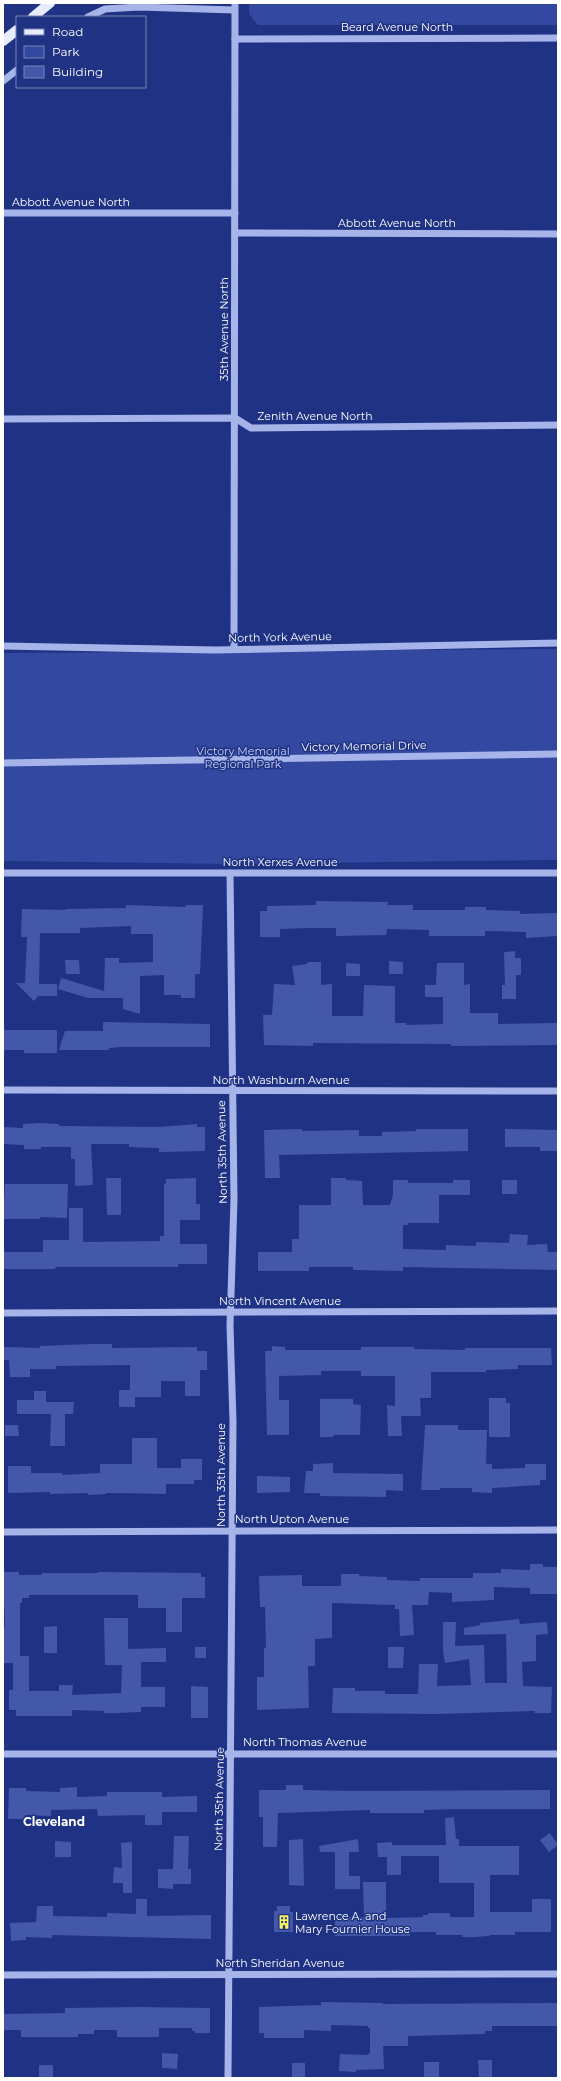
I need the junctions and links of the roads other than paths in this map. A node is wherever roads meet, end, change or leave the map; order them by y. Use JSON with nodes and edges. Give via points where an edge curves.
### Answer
{"nodes":[{"id":1,"x":50,"y":3,"type":"edge"},
{"id":2,"x":235,"y":6,"type":"edge"},
{"id":3,"x":34,"y":16,"type":"edge"},
{"id":4,"x":90,"y":16,"type":"edge"},
{"id":5,"x":16,"y":31,"type":"edge"},
{"id":6,"x":558,"y":38,"type":"edge"},
{"id":7,"x":235,"y":39,"type":"junction"},
{"id":8,"x":3,"y":41,"type":"edge"},
{"id":9,"x":16,"y":71,"type":"edge"},
{"id":10,"x":3,"y":81,"type":"edge"},
{"id":11,"x":3,"y":213,"type":"edge"},
{"id":12,"x":235,"y":213,"type":"junction"},
{"id":13,"x":235,"y":233,"type":"junction"},
{"id":14,"x":558,"y":234,"type":"edge"},
{"id":15,"x":235,"y":418,"type":"junction"},
{"id":16,"x":3,"y":419,"type":"edge"},
{"id":17,"x":558,"y":425,"type":"edge"},
{"id":18,"x":558,"y":644,"type":"edge"},
{"id":19,"x":3,"y":646,"type":"edge"},
{"id":20,"x":234,"y":649,"type":"junction"},
{"id":21,"x":558,"y":754,"type":"edge"},
{"id":22,"x":3,"y":763,"type":"edge"},
{"id":23,"x":3,"y":872,"type":"edge"},
{"id":24,"x":230,"y":873,"type":"junction"},
{"id":25,"x":558,"y":873,"type":"edge"},
{"id":26,"x":3,"y":1090,"type":"edge"},
{"id":27,"x":232,"y":1091,"type":"junction"},
{"id":28,"x":558,"y":1091,"type":"edge"},
{"id":29,"x":558,"y":1311,"type":"edge"},
{"id":30,"x":230,"y":1312,"type":"junction"},
{"id":31,"x":3,"y":1313,"type":"edge"},
{"id":32,"x":232,"y":1530,"type":"junction"},
{"id":33,"x":558,"y":1530,"type":"edge"},
{"id":34,"x":3,"y":1532,"type":"edge"},
{"id":35,"x":231,"y":1753,"type":"junction"},
{"id":36,"x":3,"y":1754,"type":"edge"},
{"id":37,"x":558,"y":1754,"type":"edge"},
{"id":38,"x":229,"y":1974,"type":"junction"},
{"id":39,"x":558,"y":1974,"type":"edge"},
{"id":40,"x":3,"y":1975,"type":"edge"},
{"id":41,"x":228,"y":2078,"type":"edge"}],
"edges":[{"from":1,"to":3,"type":"main road"},
{"from":2,"to":4,"type":"street","via":[[104,9]]},
{"from":2,"to":7,"type":"street","name":"35th Avenue North"},
{"from":5,"to":8,"type":"main road"},
{"from":6,"to":7,"type":"street","name":"Beard Avenue North"},
{"from":7,"to":12,"type":"street","name":"35th Avenue North"},
{"from":9,"to":10,"type":"street"},
{"from":11,"to":12,"type":"street","name":"Abbott Avenue North"},
{"from":12,"to":13,"type":"street","name":"35th Avenue North"},
{"from":13,"to":14,"type":"street","name":"Abbott Avenue North"},
{"from":13,"to":15,"type":"street","name":"35th Avenue North"},
{"from":15,"to":16,"type":"street"},
{"from":15,"to":17,"type":"street","name":"Zenith Avenue North","via":[[251,428]]},
{"from":15,"to":20,"type":"street","name":"35th Avenue North"},
{"from":18,"to":20,"type":"street","name":"North York Avenue"},
{"from":19,"to":20,"type":"street","name":"North York Avenue"},
{"from":21,"to":22,"type":"street","name":"Victory Memorial Drive"},
{"from":23,"to":24,"type":"street","name":"North Xerxes Avenue"},
{"from":24,"to":25,"type":"street","name":"North Xerxes Avenue"},
{"from":24,"to":27,"type":"street","name":"North 35th Avenue"},
{"from":26,"to":27,"type":"street","name":"North Washburn Avenue"},
{"from":27,"to":28,"type":"street","name":"North Washburn Avenue"},
{"from":27,"to":30,"type":"street","name":"North 35th Avenue","via":[[234,1200]]},
{"from":29,"to":30,"type":"street","name":"North Vincent Avenue"},
{"from":30,"to":31,"type":"street","name":"North Vincent Avenue"},
{"from":30,"to":32,"type":"street","name":"North 35th Avenue"},
{"from":32,"to":33,"type":"street","name":"North Upton Avenue"},
{"from":32,"to":34,"type":"street","name":"North Upton Avenue"},
{"from":32,"to":35,"type":"street","name":"North 35th Avenue"},
{"from":35,"to":36,"type":"street","name":"North Thomas Avenue"},
{"from":35,"to":37,"type":"street","name":"North Thomas Avenue"},
{"from":35,"to":38,"type":"street","name":"North 35th Avenue"},
{"from":38,"to":39,"type":"street","name":"North Sheridan Avenue"},
{"from":38,"to":40,"type":"street","name":"North Sheridan Avenue"},
{"from":38,"to":41,"type":"street","name":"North 35th Avenue"}]}
